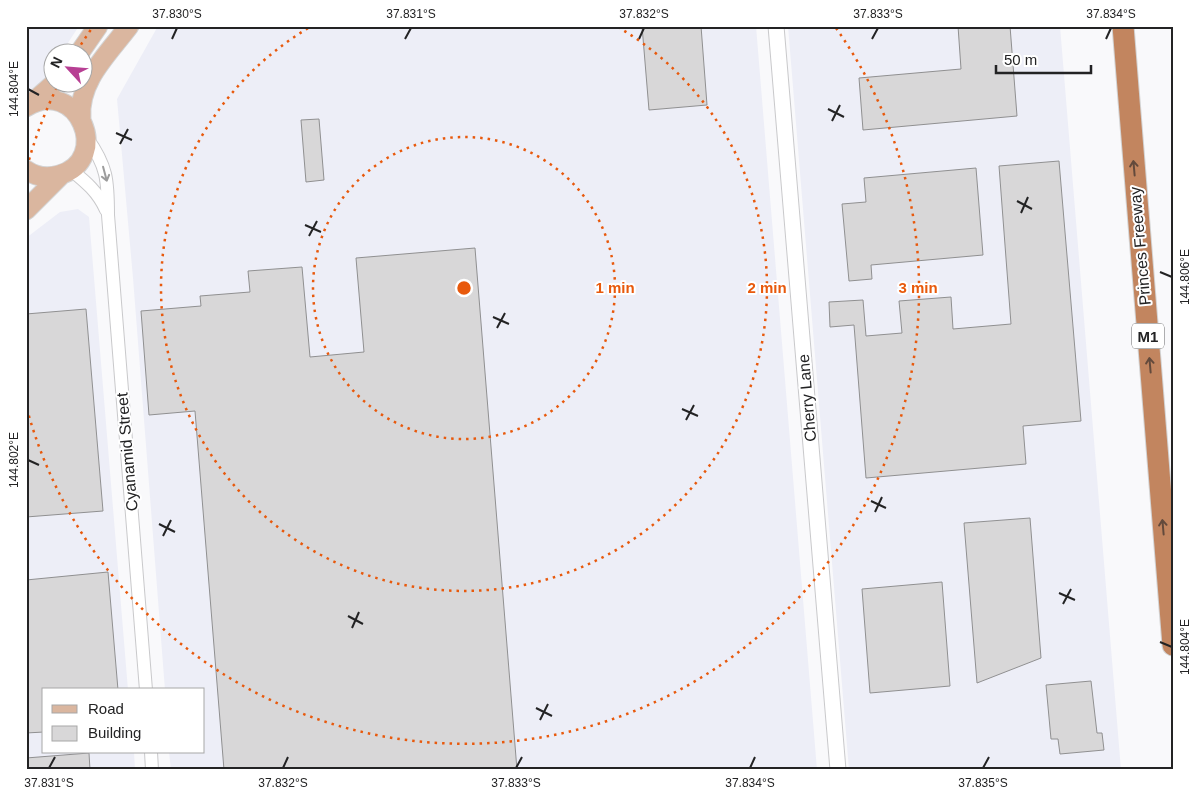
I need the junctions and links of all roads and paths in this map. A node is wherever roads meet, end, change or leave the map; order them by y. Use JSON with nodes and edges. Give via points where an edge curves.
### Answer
{"nodes":[{"id":1,"x":98,"y":26,"type":"edge"},
{"id":2,"x":129,"y":26,"type":"edge"},
{"id":3,"x":776,"y":26,"type":"edge"},
{"id":4,"x":1123,"y":26,"type":"edge"},
{"id":5,"x":87,"y":42,"type":"edge"},
{"id":6,"x":44,"y":92,"type":"edge"},
{"id":7,"x":29,"y":105,"type":"edge"},
{"id":8,"x":81,"y":118,"type":"junction"},
{"id":9,"x":87,"y":138,"type":"junction"},
{"id":10,"x":26,"y":170,"type":"edge"},
{"id":11,"x":66,"y":172,"type":"junction"},
{"id":12,"x":26,"y":210,"type":"edge"},
{"id":13,"x":108,"y":215,"type":"junction"},
{"id":14,"x":1173,"y":645,"type":"edge"},
{"id":15,"x":146,"y":688,"type":"edge"},
{"id":16,"x":151,"y":754,"type":"edge"},
{"id":17,"x":152,"y":770,"type":"edge"},
{"id":18,"x":838,"y":770,"type":"edge"}],
"edges":[{"from":1,"to":5,"type":"main road"},
{"from":2,"to":8,"type":"main road","via":[[87,86]]},
{"from":3,"to":18,"type":"street","name":"Cherry Lane"},
{"from":14,"to":4,"type":"highway","name":"Princes Freeway","number":"M1","one_way":true},
{"from":6,"to":7,"type":"main road"},
{"from":7,"to":8,"type":"main road","via":[[54,100],[65,104]]},
{"from":8,"to":9,"type":"main road"},
{"from":9,"to":11,"type":"main road","via":[[82,155]]},
{"from":9,"to":13,"type":"street","name":"Cyanamid Street","one_way":true,"via":[[105,170]]},
{"from":10,"to":11,"type":"main road","via":[[52,177]]},
{"from":11,"to":12,"type":"main road"},
{"from":11,"to":13,"type":"street","name":"Cyanamid Street","via":[[87,182],[101,198]]},
{"from":13,"to":15,"type":"street","name":"Cyanamid Street"},
{"from":16,"to":17,"type":"street"}]}
